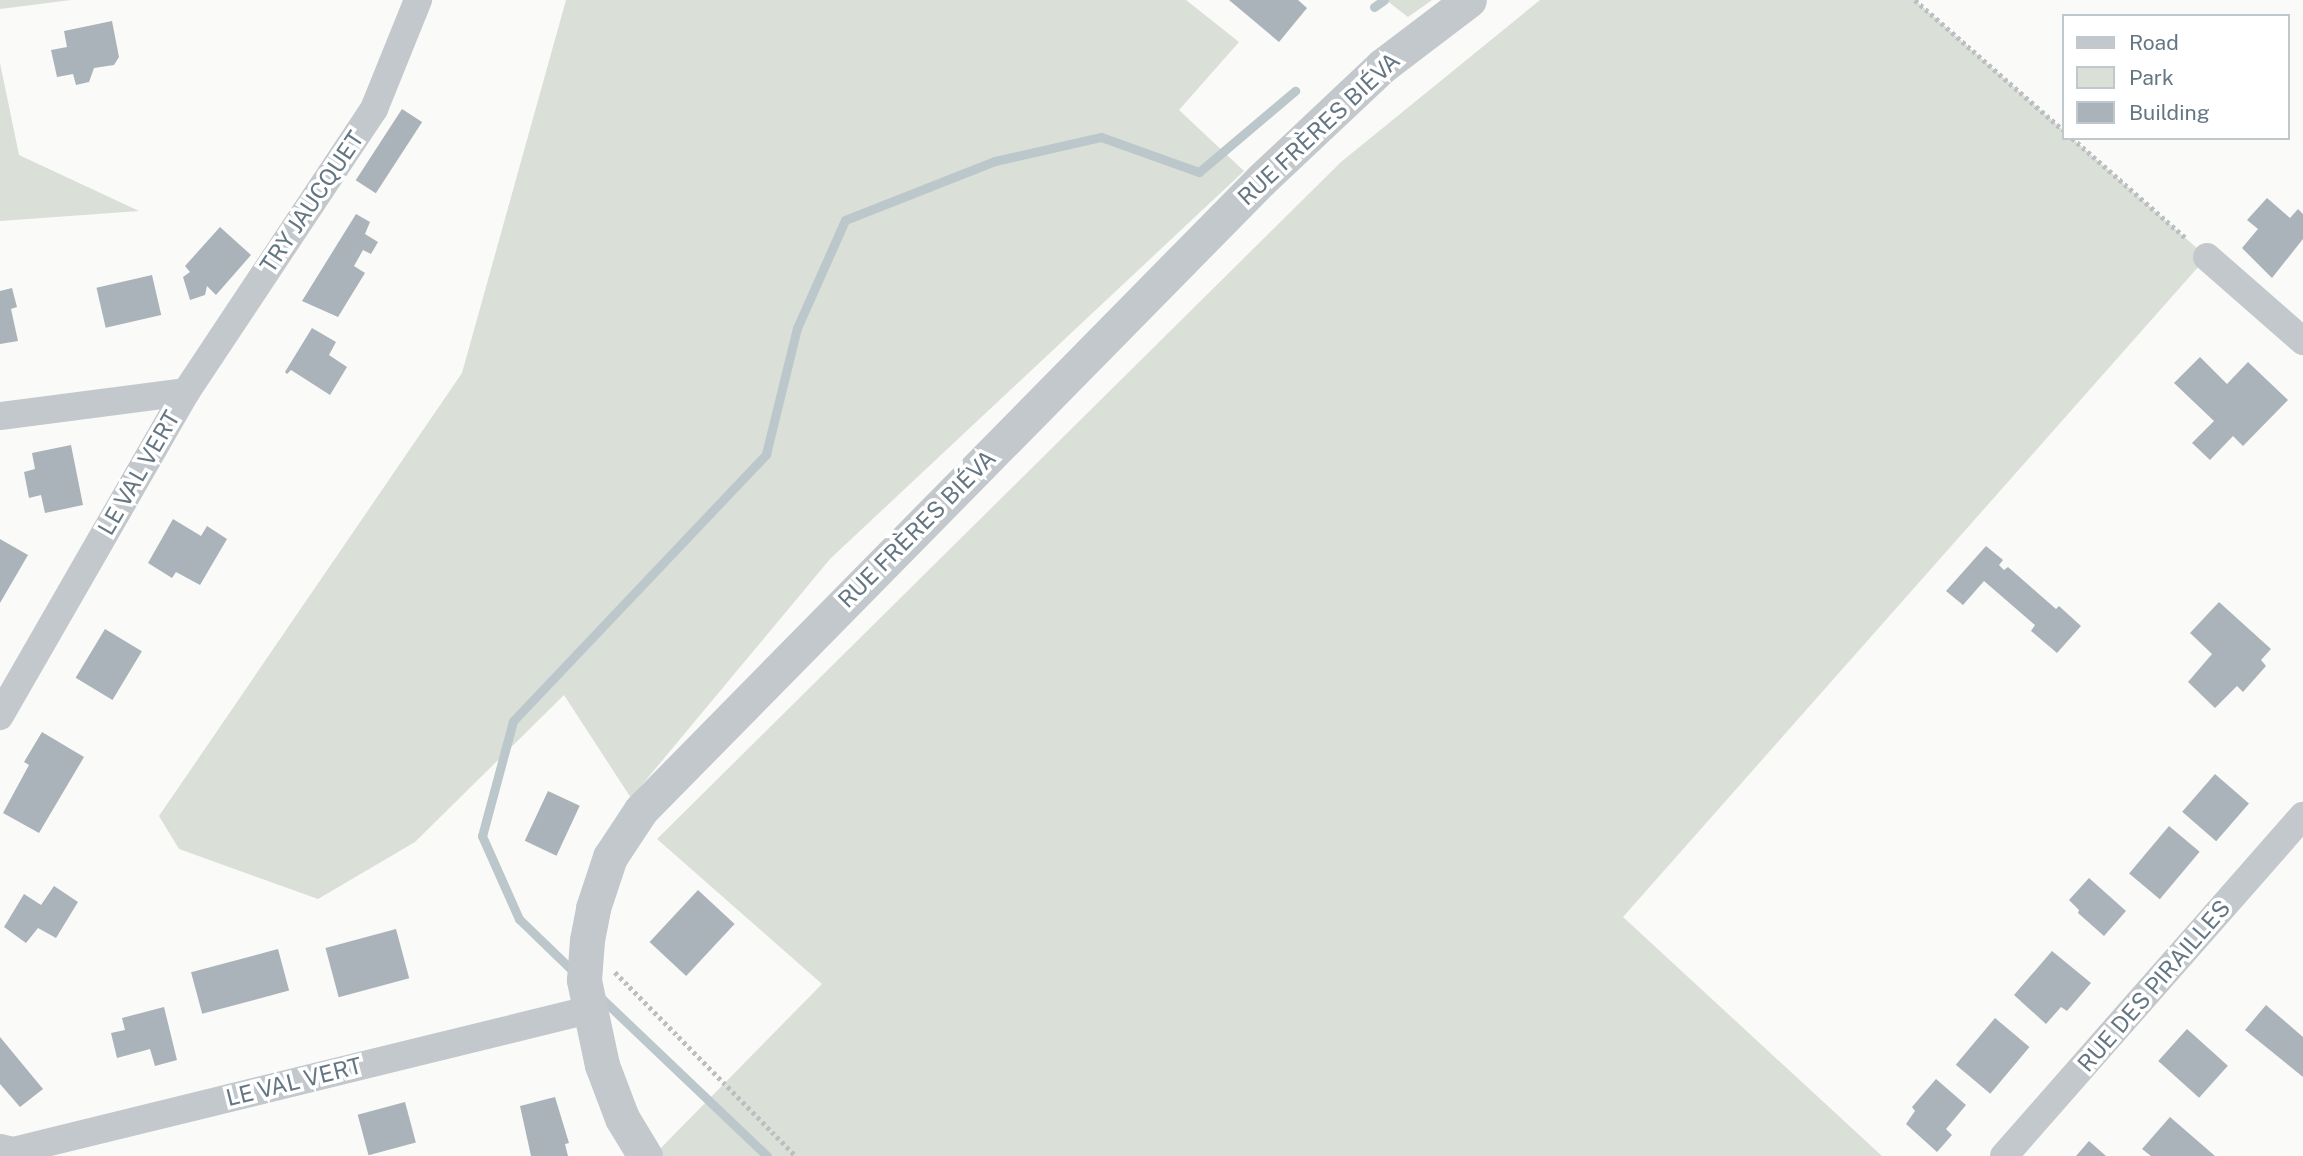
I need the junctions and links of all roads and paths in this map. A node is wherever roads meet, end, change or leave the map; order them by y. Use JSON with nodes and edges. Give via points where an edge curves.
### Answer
{"nodes":[{"id":1,"x":418,"y":0,"type":"edge"},
{"id":2,"x":1469,"y":0,"type":"edge"},
{"id":3,"x":1915,"y":0,"type":"edge"},
{"id":4,"x":2062,"y":129,"type":"edge"},
{"id":5,"x":2075,"y":140,"type":"edge"},
{"id":6,"x":2207,"y":257,"type":"joint"},
{"id":7,"x":2303,"y":341,"type":"edge"},
{"id":8,"x":186,"y":392,"type":"junction"},
{"id":9,"x":0,"y":416,"type":"edge"},
{"id":10,"x":0,"y":716,"type":"edge"},
{"id":11,"x":2303,"y":816,"type":"edge"},
{"id":12,"x":595,"y":961,"type":"junction"},
{"id":13,"x":588,"y":1009,"type":"junction"},
{"id":14,"x":0,"y":1148,"type":"edge"},
{"id":15,"x":645,"y":1156,"type":"edge"},
{"id":16,"x":796,"y":1156,"type":"edge"},
{"id":17,"x":2004,"y":1156,"type":"edge"}],
"edges":[{"from":1,"to":8,"type":"street","name":"TRY JAUCQUET","via":[[374,109]]},
{"from":2,"to":12,"type":"street","name":"RUE FRÈRES BIÉVA","via":[[1382,66],[1261,180],[641,810],[610,857],[593,908]]},
{"from":3,"to":4,"type":"path"},
{"from":5,"to":6,"type":"path"},
{"from":6,"to":7,"type":"street"},
{"from":8,"to":9,"type":"street","name":"LE VAL VERT"},
{"from":8,"to":10,"type":"street","name":"LE VAL VERT"},
{"from":11,"to":17,"type":"street","name":"RUE DES PIRAILLES"},
{"from":12,"to":13,"type":"street","name":"RUE FRÈRES BIÉVA"},
{"from":12,"to":16,"type":"path"},
{"from":13,"to":14,"type":"street","name":"LE VAL VERT","via":[[13,1151]]},
{"from":13,"to":15,"type":"street","name":"RUE FRÈRES BIÉVA","via":[[622,1118]]}]}
